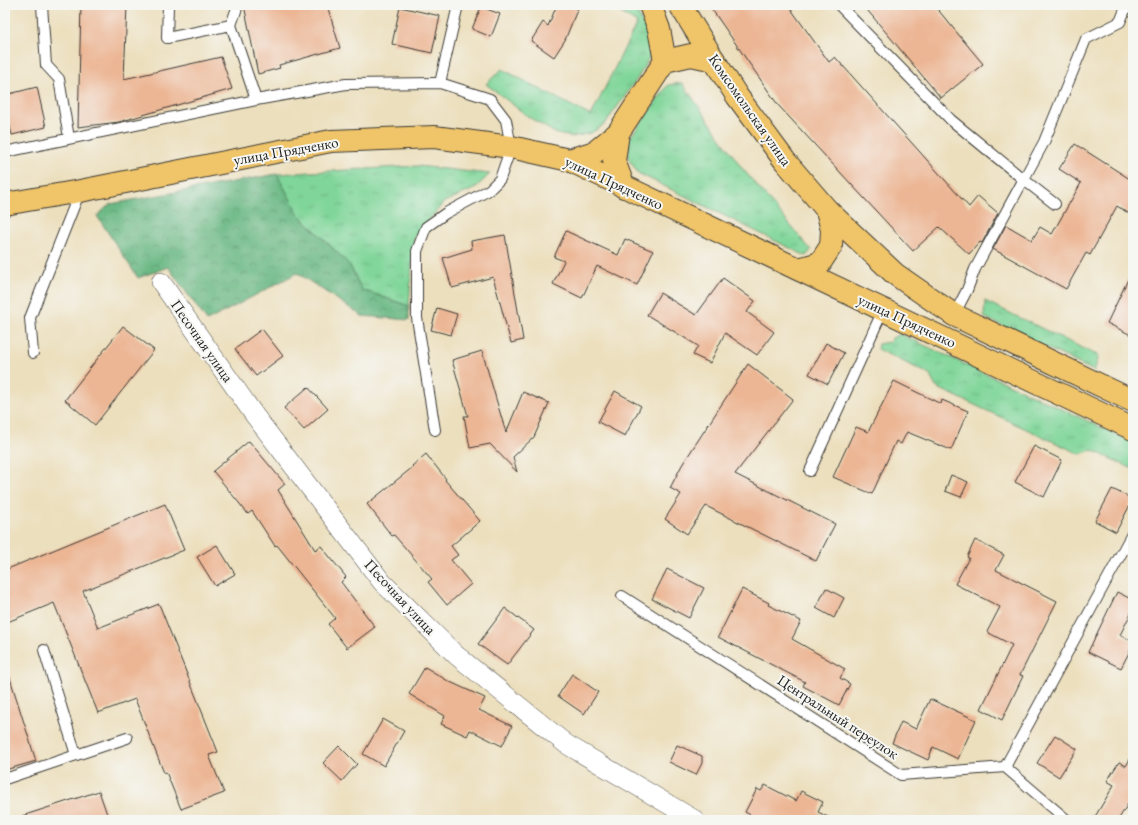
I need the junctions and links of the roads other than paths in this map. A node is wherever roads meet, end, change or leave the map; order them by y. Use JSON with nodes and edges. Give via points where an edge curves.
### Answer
{"nodes":[{"id":1,"x":42,"y":5,"type":"edge"},
{"id":2,"x":168,"y":5,"type":"edge"},
{"id":3,"x":238,"y":5,"type":"edge"},
{"id":4,"x":458,"y":5,"type":"edge"},
{"id":5,"x":650,"y":5,"type":"edge"},
{"id":6,"x":680,"y":5,"type":"edge"},
{"id":7,"x":840,"y":5,"type":"edge"},
{"id":8,"x":1127,"y":5,"type":"edge"},
{"id":9,"x":231,"y":25,"type":"junction"},
{"id":10,"x":714,"y":60,"type":"junction"},
{"id":11,"x":665,"y":61,"type":"junction"},
{"id":12,"x":440,"y":83,"type":"junction"},
{"id":13,"x":256,"y":100,"type":"junction"},
{"id":14,"x":618,"y":133,"type":"junction"},
{"id":15,"x":69,"y":138,"type":"junction"},
{"id":16,"x":511,"y":147,"type":"junction"},
{"id":17,"x":5,"y":152,"type":"edge"},
{"id":18,"x":569,"y":160,"type":"junction"},
{"id":19,"x":1023,"y":179,"type":"junction"},
{"id":20,"x":624,"y":187,"type":"junction"},
{"id":21,"x":80,"y":191,"type":"junction"},
{"id":22,"x":5,"y":204,"type":"edge"},
{"id":23,"x":1055,"y":204,"type":"dead end"},
{"id":24,"x":827,"y":210,"type":"junction"},
{"id":25,"x":798,"y":269,"type":"junction"},
{"id":26,"x":161,"y":282,"type":"dead end"},
{"id":27,"x":883,"y":310,"type":"junction"},
{"id":28,"x":954,"y":316,"type":"junction"},
{"id":29,"x":33,"y":353,"type":"dead end"},
{"id":30,"x":1133,"y":401,"type":"edge"},
{"id":31,"x":1133,"y":429,"type":"edge"},
{"id":32,"x":436,"y":430,"type":"dead end"},
{"id":33,"x":810,"y":471,"type":"dead end"},
{"id":34,"x":1133,"y":532,"type":"edge"},
{"id":35,"x":622,"y":596,"type":"dead end"},
{"id":36,"x":44,"y":650,"type":"dead end"},
{"id":37,"x":127,"y":738,"type":"dead end"},
{"id":38,"x":76,"y":755,"type":"junction"},
{"id":39,"x":1005,"y":767,"type":"junction"},
{"id":40,"x":5,"y":779,"type":"edge"},
{"id":41,"x":695,"y":820,"type":"edge"},
{"id":42,"x":1067,"y":820,"type":"edge"}],
"edges":[{"from":1,"to":15,"type":"lane","via":[[46,65],[59,79]]},
{"from":2,"to":9,"type":"lane","via":[[167,38]]},
{"from":3,"to":9,"type":"lane"},
{"from":4,"to":12,"type":"lane"},
{"from":5,"to":11,"type":"main road","via":[[659,29]]},
{"from":6,"to":10,"type":"main road","name":"Комсомольская улица"},
{"from":7,"to":19,"type":"lane","via":[[951,120]]},
{"from":8,"to":19,"type":"lane","via":[[1120,22],[1086,39],[1044,142]]},
{"from":9,"to":13,"type":"lane"},
{"from":10,"to":11,"type":"main road","via":[[691,55]]},
{"from":10,"to":24,"type":"main road","name":"Комсомольская улица","via":[[784,161]]},
{"from":11,"to":14,"type":"main road"},
{"from":12,"to":13,"type":"lane","via":[[346,84]]},
{"from":12,"to":16,"type":"lane","via":[[490,99],[506,120]]},
{"from":13,"to":15,"type":"lane"},
{"from":14,"to":18,"type":"main road","via":[[596,152]]},
{"from":14,"to":20,"type":"main road","via":[[614,161]]},
{"from":15,"to":17,"type":"lane"},
{"from":16,"to":18,"type":"main road","name":"улица Прядченко"},
{"from":16,"to":21,"type":"main road","name":"улица Прядченко","via":[[434,137],[332,141]]},
{"from":16,"to":32,"type":"lane","via":[[500,179],[489,190],[426,227],[417,251],[417,318]]},
{"from":18,"to":20,"type":"main road","name":"улица Прядченко"},
{"from":19,"to":23,"type":"lane"},
{"from":19,"to":28,"type":"lane","via":[[975,269]]},
{"from":20,"to":25,"type":"main road","name":"улица Прядченко"},
{"from":21,"to":22,"type":"main road","name":"улица Прядченко"},
{"from":21,"to":29,"type":"lane","via":[[30,318]]},
{"from":24,"to":25,"type":"main road","via":[[832,230],[831,246],[820,263]]},
{"from":24,"to":28,"type":"main road","name":"улица Прядченко","via":[[895,274]]},
{"from":25,"to":27,"type":"main road","name":"улица Прядченко"},
{"from":26,"to":41,"type":"street","name":"Песочная улица","via":[[255,416],[382,582],[456,655],[566,744]]},
{"from":27,"to":31,"type":"main road","name":"улица Прядченко"},
{"from":27,"to":33,"type":"lane"},
{"from":28,"to":30,"type":"main road","name":"улица Прядченко"},
{"from":34,"to":39,"type":"lane"},
{"from":35,"to":39,"type":"lane","name":"Центральный переулок","via":[[900,775]]},
{"from":36,"to":38,"type":"lane"},
{"from":37,"to":38,"type":"lane"},
{"from":38,"to":40,"type":"lane"},
{"from":39,"to":42,"type":"lane"}]}
